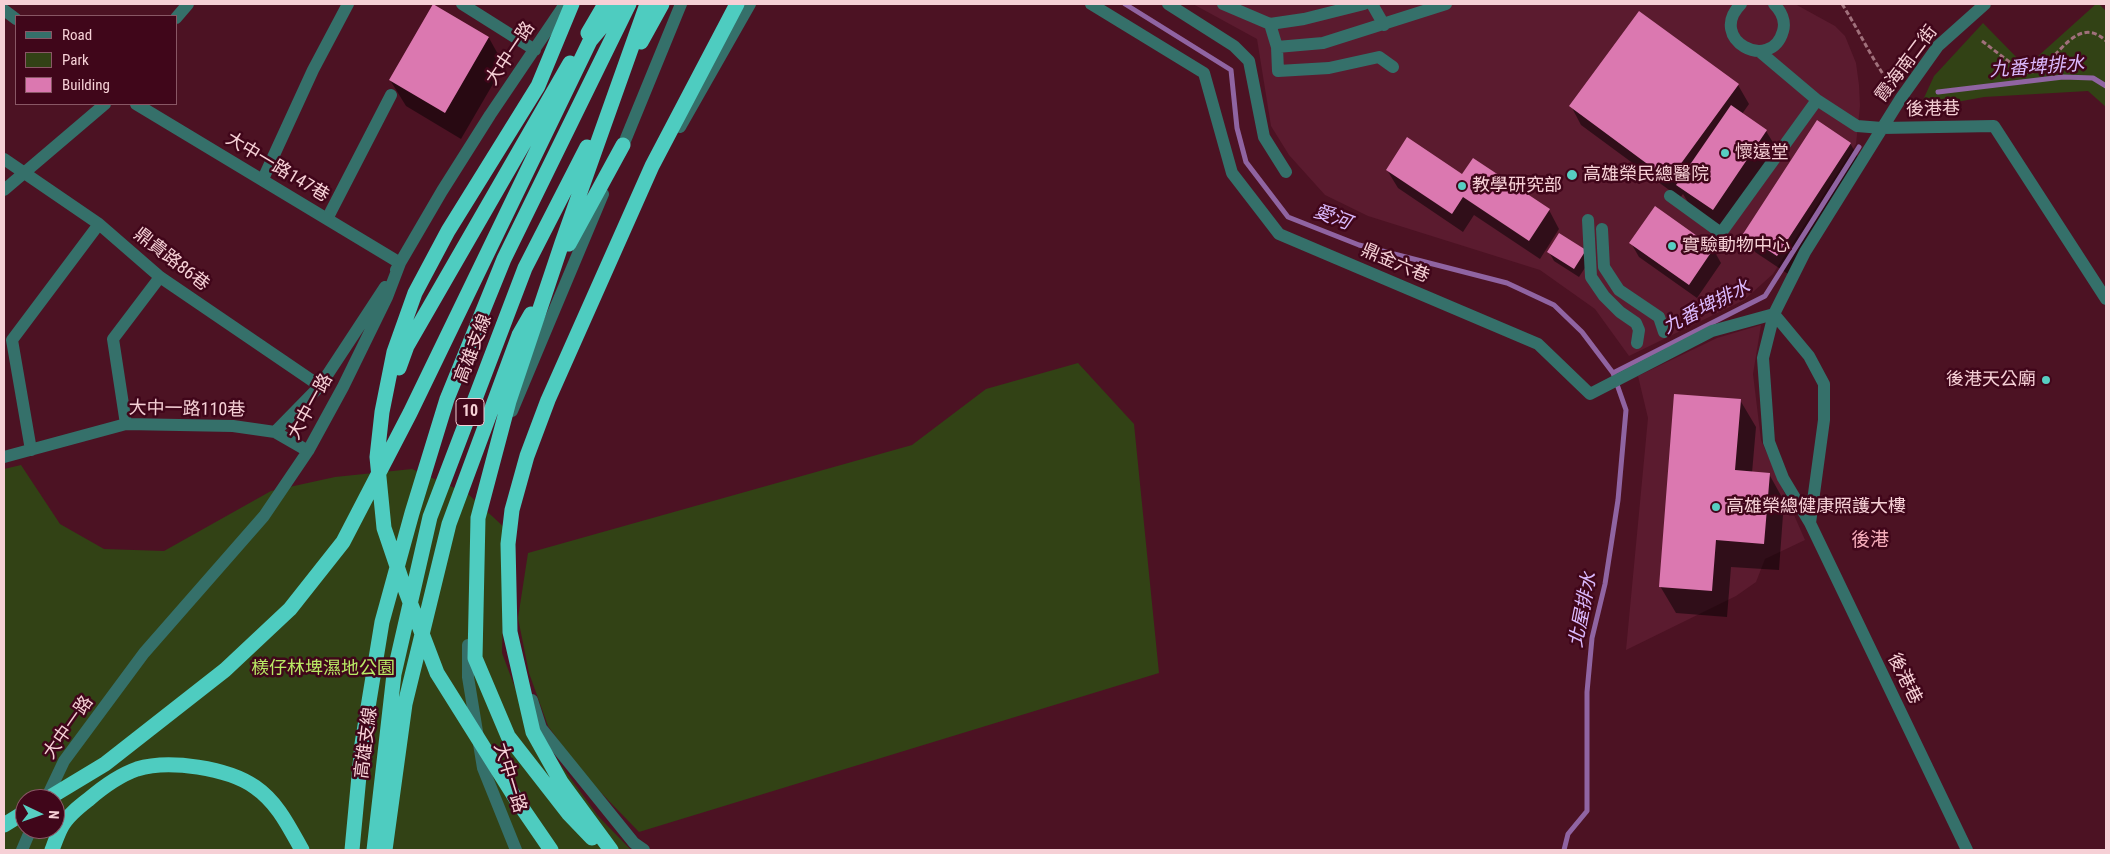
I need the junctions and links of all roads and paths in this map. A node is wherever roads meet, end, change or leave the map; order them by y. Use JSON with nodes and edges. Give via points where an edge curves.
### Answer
{"nodes":[{"id":1,"x":188,"y":4,"type":"edge"},
{"id":2,"x":348,"y":4,"type":"edge"},
{"id":3,"x":462,"y":4,"type":"edge"},
{"id":4,"x":565,"y":4,"type":"edge"},
{"id":5,"x":572,"y":4,"type":"edge"},
{"id":6,"x":605,"y":4,"type":"edge"},
{"id":7,"x":621,"y":4,"type":"edge"},
{"id":8,"x":629,"y":4,"type":"edge"},
{"id":9,"x":647,"y":4,"type":"edge"},
{"id":10,"x":662,"y":4,"type":"edge"},
{"id":11,"x":681,"y":4,"type":"edge"},
{"id":12,"x":738,"y":4,"type":"edge"},
{"id":13,"x":750,"y":4,"type":"edge"},
{"id":14,"x":1091,"y":4,"type":"edge"},
{"id":15,"x":1168,"y":4,"type":"edge"},
{"id":16,"x":1223,"y":4,"type":"edge"},
{"id":17,"x":1364,"y":4,"type":"edge"},
{"id":18,"x":1372,"y":4,"type":"edge"},
{"id":19,"x":1446,"y":4,"type":"edge"},
{"id":20,"x":1741,"y":4,"type":"edge"},
{"id":21,"x":1774,"y":4,"type":"edge"},
{"id":22,"x":1842,"y":4,"type":"edge"},
{"id":23,"x":1985,"y":4,"type":"edge"},
{"id":24,"x":4,"y":10,"type":"edge"},
{"id":25,"x":178,"y":16,"type":"edge"},
{"id":26,"x":15,"y":19,"type":"edge"},
{"id":27,"x":1270,"y":24,"type":"junction"},
{"id":28,"x":1384,"y":25,"type":"junction"},
{"id":29,"x":1982,"y":40,"type":"dead end"},
{"id":30,"x":2106,"y":41,"type":"edge"},
{"id":31,"x":1277,"y":47,"type":"junction"},
{"id":32,"x":536,"y":50,"type":"junction"},
{"id":33,"x":1759,"y":51,"type":"junction"},
{"id":34,"x":1393,"y":67,"type":"dead end"},
{"id":35,"x":391,"y":95,"type":"dead end"},
{"id":36,"x":1900,"y":98,"type":"junction"},
{"id":37,"x":1817,"y":100,"type":"junction"},
{"id":38,"x":104,"y":105,"type":"edge"},
{"id":39,"x":138,"y":105,"type":"edge"},
{"id":40,"x":1882,"y":128,"type":"junction"},
{"id":41,"x":623,"y":145,"type":"junction"},
{"id":42,"x":4,"y":159,"type":"edge"},
{"id":43,"x":24,"y":172,"type":"junction"},
{"id":44,"x":1286,"y":172,"type":"dead end"},
{"id":45,"x":263,"y":179,"type":"junction"},
{"id":46,"x":4,"y":190,"type":"edge"},
{"id":47,"x":1670,"y":196,"type":"dead end"},
{"id":48,"x":327,"y":219,"type":"junction"},
{"id":49,"x":1588,"y":220,"type":"dead end"},
{"id":50,"x":99,"y":224,"type":"junction"},
{"id":51,"x":1602,"y":229,"type":"dead end"},
{"id":52,"x":400,"y":264,"type":"junction"},
{"id":53,"x":160,"y":277,"type":"junction"},
{"id":54,"x":2106,"y":299,"type":"edge"},
{"id":55,"x":1774,"y":314,"type":"junction"},
{"id":56,"x":1664,"y":332,"type":"dead end"},
{"id":57,"x":1637,"y":343,"type":"dead end"},
{"id":58,"x":320,"y":386,"type":"junction"},
{"id":59,"x":382,"y":412,"type":"junction"},
{"id":60,"x":126,"y":424,"type":"junction"},
{"id":61,"x":275,"y":432,"type":"junction"},
{"id":62,"x":32,"y":450,"type":"junction"},
{"id":63,"x":308,"y":451,"type":"junction"},
{"id":64,"x":4,"y":457,"type":"edge"},
{"id":65,"x":1810,"y":523,"type":"junction"},
{"id":66,"x":512,"y":641,"type":"junction"},
{"id":67,"x":51,"y":789,"type":"edge"},
{"id":68,"x":63,"y":789,"type":"edge"},
{"id":69,"x":15,"y":818,"type":"edge"},
{"id":70,"x":4,"y":824,"type":"edge"},
{"id":71,"x":52,"y":850,"type":"edge"},
{"id":72,"x":302,"y":850,"type":"edge"},
{"id":73,"x":352,"y":850,"type":"edge"},
{"id":74,"x":374,"y":850,"type":"edge"},
{"id":75,"x":385,"y":850,"type":"edge"},
{"id":76,"x":516,"y":850,"type":"edge"},
{"id":77,"x":551,"y":850,"type":"edge"},
{"id":78,"x":603,"y":850,"type":"edge"},
{"id":79,"x":611,"y":850,"type":"edge"},
{"id":80,"x":644,"y":850,"type":"edge"},
{"id":81,"x":1967,"y":850,"type":"edge"}],
"edges":[{"from":1,"to":25,"type":"street"},
{"from":2,"to":45,"type":"street","via":[[312,70]]},
{"from":3,"to":32,"type":"street"},
{"from":4,"to":32,"type":"street","name":"大中一路"},
{"from":5,"to":59,"type":"highway","via":[[538,86],[452,223],[415,293],[394,352]]},
{"from":6,"to":59,"type":"highway","via":[[407,346]]},
{"from":7,"to":68,"type":"highway","via":[[590,41],[410,413],[343,542],[290,609],[225,670],[106,764]]},
{"from":8,"to":73,"type":"highway","name":"高雄支線","number":"10","via":[[504,259],[447,399],[382,622],[362,744]]},
{"from":9,"to":78,"type":"highway","via":[[509,401],[478,518],[475,658],[508,736],[568,813]]},
{"from":10,"to":74,"type":"highway","name":"高雄支線","number":"10","via":[[525,268],[430,517],[394,674]]},
{"from":11,"to":41,"type":"street","name":"大中一路"},
{"from":12,"to":66,"type":"highway","via":[[652,166],[548,400],[527,456],[512,510],[508,544]]},
{"from":13,"to":66,"type":"street","via":[[659,166],[542,427],[506,535],[506,625]]},
{"from":14,"to":55,"type":"street","name":"鼎金六巷","via":[[1204,72],[1232,173],[1279,234],[1538,344],[1590,394],[1712,331]]},
{"from":15,"to":44,"type":"street","via":[[1234,46],[1249,61],[1264,137]]},
{"from":16,"to":27,"type":"street"},
{"from":17,"to":27,"type":"street"},
{"from":18,"to":28,"type":"street"},
{"from":19,"to":28,"type":"street"},
{"from":20,"to":33,"type":"street","via":[[1732,17],[1732,33],[1742,47]]},
{"from":21,"to":33,"type":"street","via":[[1784,20],[1784,29],[1775,45]]},
{"from":22,"to":36,"type":"path","name":"後港巷","via":[[1874,62]]},
{"from":23,"to":36,"type":"street","name":"霞海南二街","via":[[1938,46]]},
{"from":24,"to":26,"type":"street"},
{"from":27,"to":31,"type":"street"},
{"from":28,"to":31,"type":"street","via":[[1324,43]]},
{"from":29,"to":30,"type":"path","via":[[2024,73],[2036,71],[2071,38],[2087,32],[2099,34]]},
{"from":31,"to":34,"type":"street","via":[[1278,71],[1329,68],[1379,57]]},
{"from":32,"to":52,"type":"street","name":"大中一路","via":[[490,114]]},
{"from":33,"to":37,"type":"street"},
{"from":35,"to":48,"type":"street"},
{"from":36,"to":40,"type":"street","name":"霞海南二街"},
{"from":37,"to":40,"type":"street","via":[[1857,126]]},
{"from":37,"to":47,"type":"street","via":[[1721,233]]},
{"from":38,"to":43,"type":"street"},
{"from":39,"to":45,"type":"street","name":"大中一路147巷"},
{"from":40,"to":54,"type":"street","name":"後港巷","via":[[1994,126]]},
{"from":40,"to":55,"type":"street","name":"後港巷","via":[[1805,252]]},
{"from":41,"to":75,"type":"highway","via":[[520,335],[449,524],[405,704]]},
{"from":41,"to":76,"type":"street","name":"大中一路","via":[[511,415],[470,571],[469,686],[483,768]]},
{"from":42,"to":43,"type":"street","name":"鼎貴路86巷"},
{"from":43,"to":46,"type":"street"},
{"from":43,"to":50,"type":"street","name":"鼎貴路86巷"},
{"from":45,"to":48,"type":"street","name":"大中一路147巷"},
{"from":48,"to":52,"type":"street","name":"大中一路147巷"},
{"from":49,"to":57,"type":"street","via":[[1591,277],[1620,312],[1636,322],[1639,330]]},
{"from":50,"to":53,"type":"street","name":"鼎貴路86巷"},
{"from":50,"to":62,"type":"street","via":[[12,340]]},
{"from":51,"to":56,"type":"street","via":[[1604,267],[1619,290],[1659,317]]},
{"from":52,"to":58,"type":"street"},
{"from":52,"to":63,"type":"street","name":"大中一路","via":[[343,387]]},
{"from":53,"to":58,"type":"street","name":"鼎貴路86巷"},
{"from":53,"to":60,"type":"street","via":[[113,339]]},
{"from":55,"to":65,"type":"street","name":"後港巷","via":[[1764,358],[1769,442],[1783,478]]},
{"from":55,"to":65,"type":"street","via":[[1809,356],[1824,384],[1824,420]]},
{"from":58,"to":61,"type":"street"},
{"from":59,"to":77,"type":"highway","via":[[377,456],[384,528],[437,673]]},
{"from":60,"to":61,"type":"street","name":"大中一路110巷","via":[[234,426]]},
{"from":60,"to":62,"type":"street","name":"大中一路110巷"},
{"from":61,"to":63,"type":"street","name":"大中一路110巷"},
{"from":62,"to":64,"type":"street","name":"大中一路110巷"},
{"from":63,"to":67,"type":"street","name":"大中一路","via":[[264,516],[144,653],[64,761]]},
{"from":65,"to":81,"type":"street","name":"後港巷"},
{"from":66,"to":79,"type":"highway","via":[[533,732],[561,782]]},
{"from":66,"to":80,"type":"street","via":[[541,728]]},
{"from":69,"to":70,"type":"highway"},
{"from":71,"to":72,"type":"highway","via":[[62,825],[80,806],[105,786],[137,769],[155,765],[223,771],[255,787],[281,811]]}]}
